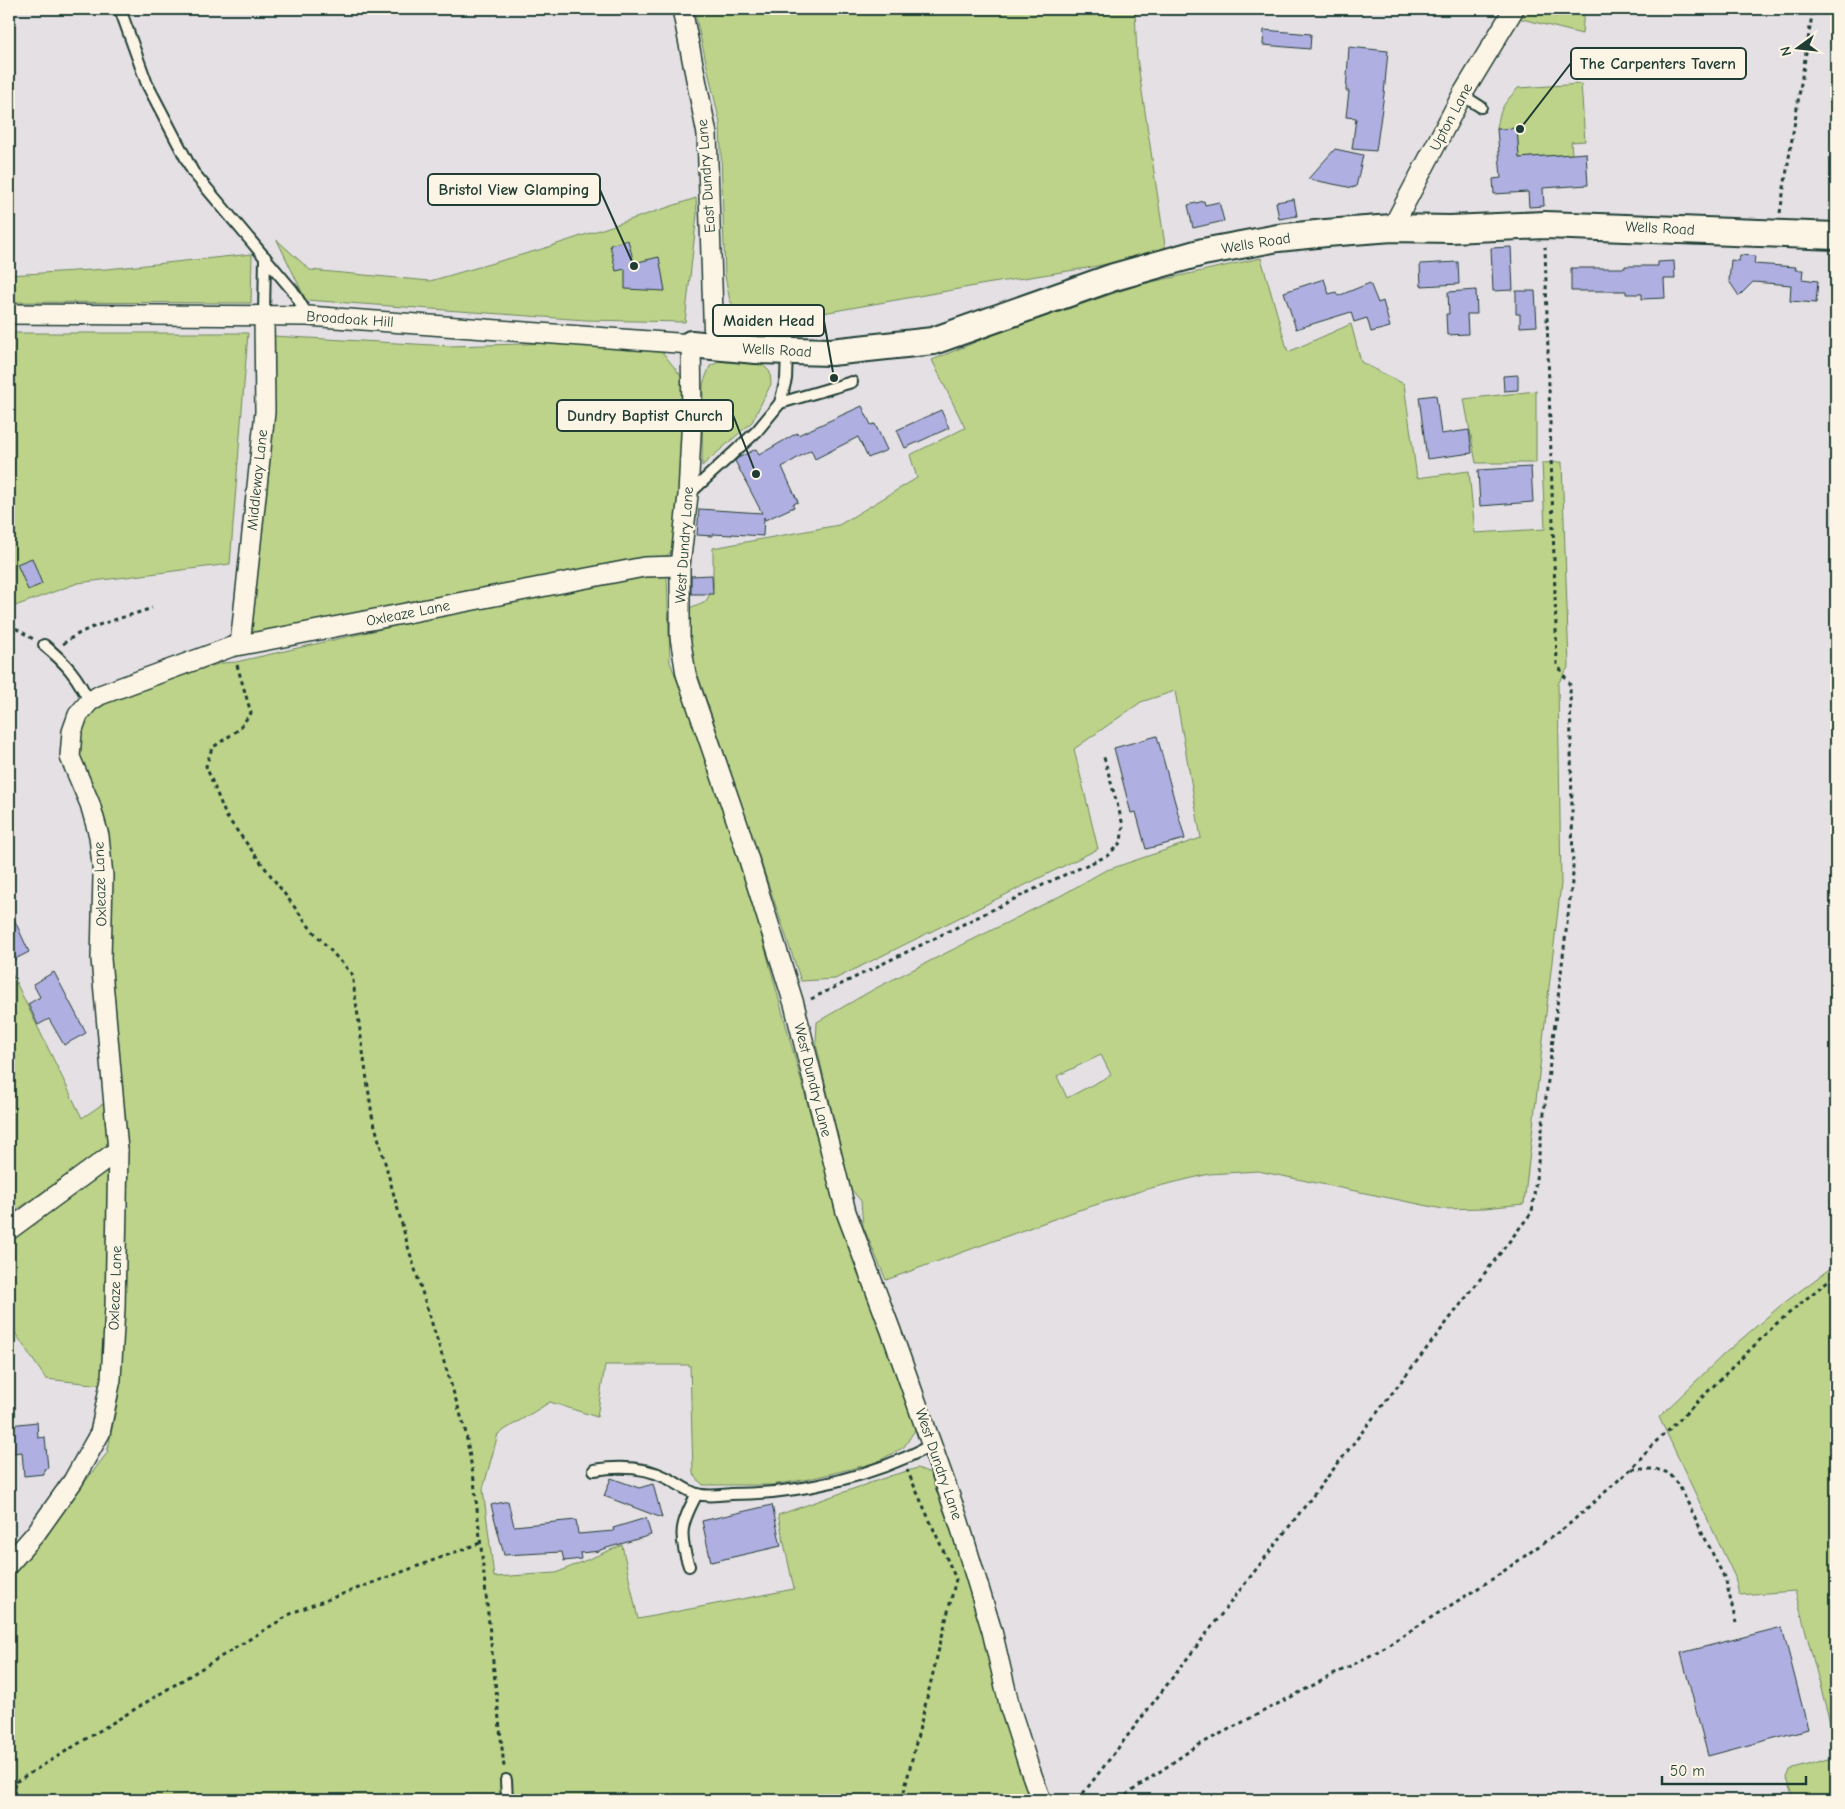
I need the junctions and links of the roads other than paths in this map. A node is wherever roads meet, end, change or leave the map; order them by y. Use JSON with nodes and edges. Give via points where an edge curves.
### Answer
{"nodes":[{"id":1,"x":120,"y":9,"type":"edge"},
{"id":2,"x":682,"y":9,"type":"edge"},
{"id":3,"x":1514,"y":9,"type":"edge"},
{"id":4,"x":1462,"y":95,"type":"junction"},
{"id":5,"x":1481,"y":107,"type":"dead end"},
{"id":6,"x":1392,"y":228,"type":"junction"},
{"id":7,"x":1836,"y":236,"type":"edge"},
{"id":8,"x":265,"y":257,"type":"junction"},
{"id":9,"x":9,"y":314,"type":"edge"},
{"id":10,"x":264,"y":315,"type":"junction"},
{"id":11,"x":308,"y":316,"type":"junction"},
{"id":12,"x":703,"y":345,"type":"junction"},
{"id":13,"x":787,"y":351,"type":"junction"},
{"id":14,"x":852,"y":382,"type":"dead end"},
{"id":15,"x":780,"y":403,"type":"junction"},
{"id":16,"x":688,"y":494,"type":"junction"},
{"id":17,"x":680,"y":566,"type":"junction"},
{"id":18,"x":236,"y":646,"type":"junction"},
{"id":19,"x":48,"y":649,"type":"road end"},
{"id":20,"x":89,"y":702,"type":"junction"},
{"id":21,"x":118,"y":1150,"type":"junction"},
{"id":22,"x":9,"y":1230,"type":"edge"},
{"id":23,"x":932,"y":1446,"type":"junction"},
{"id":24,"x":594,"y":1470,"type":"dead end"},
{"id":25,"x":697,"y":1494,"type":"junction"},
{"id":26,"x":9,"y":1564,"type":"edge"},
{"id":27,"x":689,"y":1566,"type":"dead end"},
{"id":28,"x":506,"y":1780,"type":"road end"},
{"id":29,"x":507,"y":1800,"type":"edge"},
{"id":30,"x":1042,"y":1800,"type":"edge"}],
"edges":[{"from":1,"to":8,"type":"lane","via":[[146,84],[192,172]]},
{"from":2,"to":12,"type":"street","name":"East Dundry Lane","via":[[706,134]]},
{"from":3,"to":4,"type":"street","name":"Upton Lane"},
{"from":4,"to":5,"type":"lane"},
{"from":4,"to":6,"type":"street","name":"Upton Lane"},
{"from":6,"to":7,"type":"street","name":"Wells Road","via":[[1545,225]]},
{"from":6,"to":13,"type":"street","name":"Wells Road","via":[[1278,238],[1202,252],[1114,277],[933,341],[832,352]]},
{"from":8,"to":10,"type":"lane"},
{"from":8,"to":11,"type":"lane","via":[[293,291]]},
{"from":9,"to":10,"type":"street","name":"Broadoak Hill"},
{"from":10,"to":11,"type":"street","name":"Broadoak Hill"},
{"from":10,"to":18,"type":"street","name":"Middleway Lane","via":[[264,412]]},
{"from":11,"to":12,"type":"street","name":"Broadoak Hill"},
{"from":12,"to":13,"type":"street","name":"Wells Road"},
{"from":12,"to":16,"type":"street","name":"West Dundry Lane","via":[[692,415]]},
{"from":13,"to":15,"type":"lane","via":[[786,379]]},
{"from":14,"to":15,"type":"lane"},
{"from":15,"to":16,"type":"lane","via":[[757,431]]},
{"from":16,"to":17,"type":"street","name":"West Dundry Lane"},
{"from":17,"to":18,"type":"street","name":"Oxleaze Lane","via":[[644,567]]},
{"from":17,"to":23,"type":"street","name":"West Dundry Lane","via":[[680,637],[686,674],[794,1004],[846,1212]]},
{"from":18,"to":20,"type":"street","name":"Oxleaze Lane","via":[[100,695]]},
{"from":19,"to":20,"type":"lane","via":[[65,662],[81,683]]},
{"from":20,"to":21,"type":"street","name":"Oxleaze Lane","via":[[78,715],[72,732],[70,757],[100,836],[102,959]]},
{"from":21,"to":22,"type":"street"},
{"from":21,"to":26,"type":"street","name":"Oxleaze Lane","via":[[111,1379],[100,1434],[73,1481]]},
{"from":23,"to":25,"type":"lane","via":[[904,1460],[860,1475],[779,1492]]},
{"from":23,"to":30,"type":"street","name":"West Dundry Lane","via":[[992,1631],[1010,1708]]},
{"from":24,"to":25,"type":"lane","via":[[637,1468],[666,1477]]},
{"from":25,"to":27,"type":"lane","via":[[685,1515],[682,1534]]},
{"from":28,"to":29,"type":"lane"}]}
